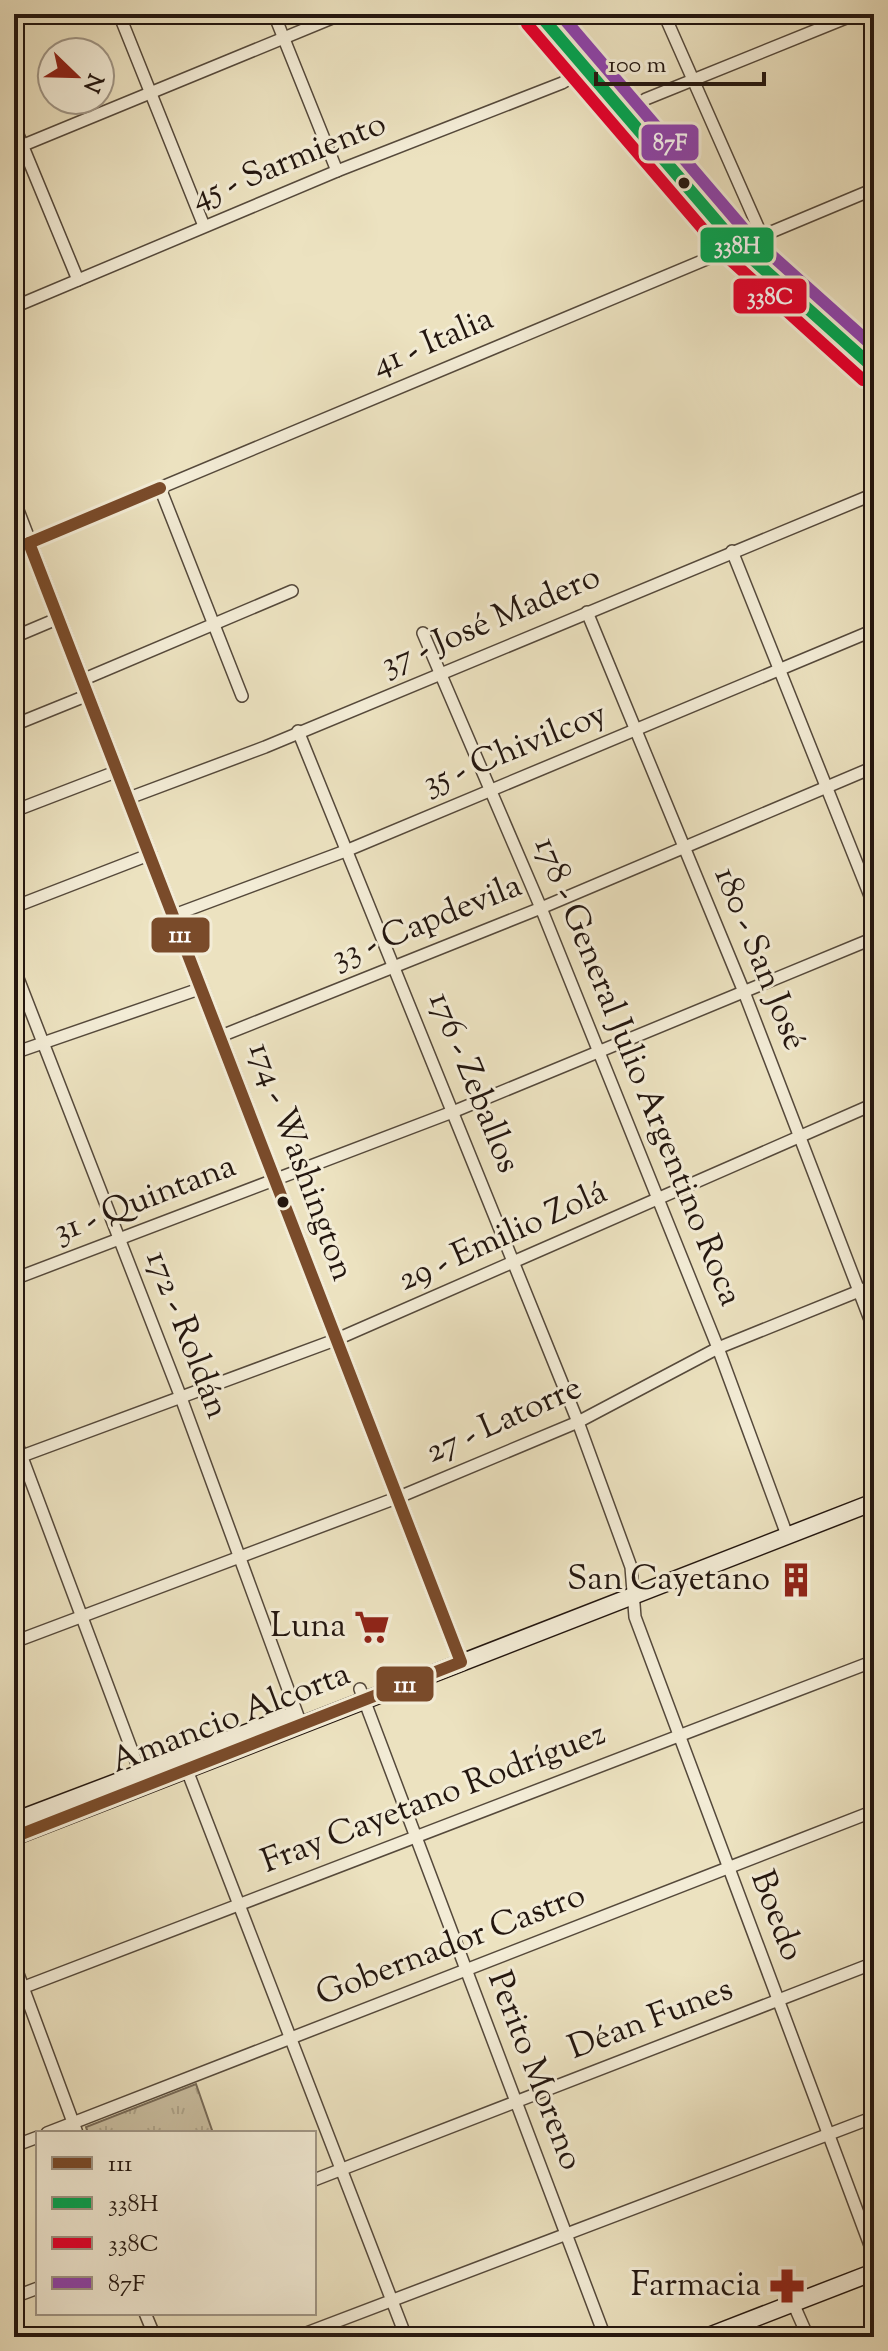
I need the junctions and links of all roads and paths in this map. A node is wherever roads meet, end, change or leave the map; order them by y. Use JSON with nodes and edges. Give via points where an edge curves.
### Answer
{"nodes":[{"id":1,"x":119,"y":14,"type":"edge"},
{"id":2,"x":274,"y":14,"type":"edge"},
{"id":3,"x":342,"y":14,"type":"edge"},
{"id":4,"x":539,"y":14,"type":"edge"},
{"id":5,"x":664,"y":14,"type":"edge"},
{"id":6,"x":854,"y":14,"type":"edge"},
{"id":7,"x":284,"y":38,"type":"junction"},
{"id":8,"x":586,"y":69,"type":"junction"},
{"id":9,"x":693,"y":80,"type":"junction"},
{"id":10,"x":151,"y":95,"type":"junction"},
{"id":11,"x":625,"y":114,"type":"junction"},
{"id":12,"x":14,"y":125,"type":"edge"},
{"id":13,"x":18,"y":147,"type":"edge"},
{"id":14,"x":337,"y":171,"type":"junction"},
{"id":15,"x":874,"y":189,"type":"edge"},
{"id":16,"x":204,"y":226,"type":"junction"},
{"id":17,"x":762,"y":236,"type":"junction"},
{"id":18,"x":738,"y":246,"type":"junction"},
{"id":19,"x":78,"y":280,"type":"junction"},
{"id":20,"x":14,"y":307,"type":"edge"},
{"id":21,"x":874,"y":368,"type":"edge"},
{"id":22,"x":160,"y":488,"type":"junction"},
{"id":23,"x":874,"y":495,"type":"edge"},
{"id":24,"x":14,"y":504,"type":"edge"},
{"id":25,"x":29,"y":543,"type":"junction"},
{"id":26,"x":14,"y":549,"type":"edge"},
{"id":27,"x":732,"y":551,"type":"junction"},
{"id":28,"x":292,"y":591,"type":"dead end"},
{"id":29,"x":587,"y":612,"type":"junction"},
{"id":30,"x":59,"y":618,"type":"junction"},
{"id":31,"x":215,"y":625,"type":"junction"},
{"id":32,"x":874,"y":630,"type":"edge"},
{"id":33,"x":423,"y":633,"type":"dead end"},
{"id":34,"x":14,"y":637,"type":"edge"},
{"id":35,"x":779,"y":668,"type":"junction"},
{"id":36,"x":443,"y":674,"type":"junction"},
{"id":37,"x":82,"y":680,"type":"junction"},
{"id":38,"x":88,"y":695,"type":"junction"},
{"id":39,"x":242,"y":696,"type":"dead end"},
{"id":40,"x":14,"y":725,"type":"edge"},
{"id":41,"x":636,"y":730,"type":"junction"},
{"id":42,"x":298,"y":731,"type":"junction"},
{"id":43,"x":874,"y":767,"type":"edge"},
{"id":44,"x":118,"y":771,"type":"junction"},
{"id":45,"x":826,"y":787,"type":"junction"},
{"id":46,"x":493,"y":788,"type":"junction"},
{"id":47,"x":129,"y":798,"type":"junction"},
{"id":48,"x":14,"y":811,"type":"edge"},
{"id":49,"x":685,"y":847,"type":"junction"},
{"id":50,"x":348,"y":850,"type":"junction"},
{"id":51,"x":151,"y":854,"type":"junction"},
{"id":52,"x":874,"y":906,"type":"edge"},
{"id":53,"x":14,"y":907,"type":"edge"},
{"id":54,"x":541,"y":908,"type":"junction"},
{"id":55,"x":174,"y":915,"type":"junction"},
{"id":56,"x":874,"y":938,"type":"edge"},
{"id":57,"x":395,"y":965,"type":"junction"},
{"id":58,"x":14,"y":968,"type":"edge"},
{"id":59,"x":202,"y":988,"type":"junction"},
{"id":60,"x":744,"y":992,"type":"junction"},
{"id":61,"x":221,"y":1036,"type":"junction"},
{"id":62,"x":42,"y":1043,"type":"junction"},
{"id":63,"x":14,"y":1053,"type":"edge"},
{"id":64,"x":597,"y":1053,"type":"junction"},
{"id":65,"x":874,"y":1104,"type":"edge"},
{"id":66,"x":455,"y":1111,"type":"junction"},
{"id":67,"x":799,"y":1136,"type":"junction"},
{"id":68,"x":273,"y":1180,"type":"junction"},
{"id":69,"x":658,"y":1199,"type":"junction"},
{"id":70,"x":119,"y":1241,"type":"junction"},
{"id":71,"x":515,"y":1263,"type":"junction"},
{"id":72,"x":14,"y":1279,"type":"edge"},
{"id":73,"x":874,"y":1285,"type":"edge"},
{"id":74,"x":860,"y":1291,"type":"junction"},
{"id":75,"x":874,"y":1330,"type":"edge"},
{"id":76,"x":335,"y":1340,"type":"junction"},
{"id":77,"x":718,"y":1348,"type":"junction"},
{"id":78,"x":180,"y":1395,"type":"junction"},
{"id":79,"x":578,"y":1422,"type":"junction"},
{"id":80,"x":14,"y":1436,"type":"edge"},
{"id":81,"x":18,"y":1457,"type":"edge"},
{"id":82,"x":874,"y":1491,"type":"edge"},
{"id":83,"x":399,"y":1497,"type":"junction"},
{"id":84,"x":874,"y":1502,"type":"edge"},
{"id":85,"x":786,"y":1531,"type":"junction"},
{"id":86,"x":239,"y":1554,"type":"junction"},
{"id":87,"x":633,"y":1589,"type":"junction"},
{"id":88,"x":82,"y":1616,"type":"junction"},
{"id":89,"x":14,"y":1642,"type":"edge"},
{"id":90,"x":459,"y":1657,"type":"junction"},
{"id":91,"x":874,"y":1661,"type":"edge"},
{"id":92,"x":362,"y":1694,"type":"junction"},
{"id":93,"x":299,"y":1719,"type":"junction"},
{"id":94,"x":678,"y":1736,"type":"junction"},
{"id":95,"x":184,"y":1763,"type":"junction"},
{"id":96,"x":143,"y":1779,"type":"junction"},
{"id":97,"x":874,"y":1811,"type":"edge"},
{"id":98,"x":14,"y":1821,"type":"edge"},
{"id":99,"x":14,"y":1837,"type":"edge"},
{"id":100,"x":416,"y":1837,"type":"junction"},
{"id":101,"x":728,"y":1869,"type":"junction"},
{"id":102,"x":240,"y":1903,"type":"junction"},
{"id":103,"x":14,"y":1963,"type":"edge"},
{"id":104,"x":874,"y":1963,"type":"edge"},
{"id":105,"x":466,"y":1970,"type":"junction"},
{"id":106,"x":18,"y":1990,"type":"edge"},
{"id":107,"x":778,"y":2000,"type":"junction"},
{"id":108,"x":291,"y":2038,"type":"junction"},
{"id":109,"x":516,"y":2102,"type":"junction"},
{"id":110,"x":874,"y":2117,"type":"edge"},
{"id":111,"x":76,"y":2128,"type":"edge"},
{"id":112,"x":828,"y":2134,"type":"junction"},
{"id":113,"x":36,"y":2138,"type":"edge"},
{"id":114,"x":14,"y":2146,"type":"edge"},
{"id":115,"x":342,"y":2169,"type":"junction"},
{"id":116,"x":316,"y":2179,"type":"edge"},
{"id":117,"x":567,"y":2235,"type":"junction"},
{"id":118,"x":874,"y":2256,"type":"edge"},
{"id":119,"x":874,"y":2272,"type":"edge"},
{"id":120,"x":36,"y":2289,"type":"edge"},
{"id":121,"x":14,"y":2297,"type":"edge"},
{"id":122,"x":392,"y":2300,"type":"junction"},
{"id":123,"x":793,"y":2303,"type":"junction"},
{"id":124,"x":146,"y":2315,"type":"edge"},
{"id":125,"x":155,"y":2337,"type":"edge"},
{"id":126,"x":296,"y":2337,"type":"edge"},
{"id":127,"x":406,"y":2337,"type":"edge"},
{"id":128,"x":605,"y":2337,"type":"edge"},
{"id":129,"x":706,"y":2337,"type":"edge"},
{"id":130,"x":808,"y":2337,"type":"edge"}],
"edges":[{"from":1,"to":10,"type":"street"},
{"from":2,"to":7,"type":"street"},
{"from":3,"to":7,"type":"street"},
{"from":4,"to":8,"type":"main road"},
{"from":5,"to":9,"type":"street"},
{"from":6,"to":9,"type":"street"},
{"from":7,"to":10,"type":"street"},
{"from":7,"to":14,"type":"street"},
{"from":8,"to":11,"type":"main road"},
{"from":8,"to":14,"type":"street","name":"45 - Sarmiento"},
{"from":9,"to":11,"type":"street","via":[[646,99]]},
{"from":9,"to":17,"type":"street"},
{"from":10,"to":13,"type":"street"},
{"from":10,"to":16,"type":"street"},
{"from":11,"to":18,"type":"main road"},
{"from":12,"to":13,"type":"street"},
{"from":13,"to":19,"type":"street"},
{"from":14,"to":16,"type":"street","name":"45 - Sarmiento"},
{"from":15,"to":17,"type":"street","name":"41 - Italia"},
{"from":16,"to":19,"type":"street","name":"45 - Sarmiento"},
{"from":17,"to":18,"type":"street","name":"41 - Italia"},
{"from":18,"to":21,"type":"main road"},
{"from":18,"to":22,"type":"street","name":"41 - Italia"},
{"from":19,"to":20,"type":"street","name":"45 - Sarmiento"},
{"from":22,"to":25,"type":"street","name":"41 - Italia"},
{"from":22,"to":31,"type":"street"},
{"from":23,"to":27,"type":"street","name":"37 - José Madero"},
{"from":24,"to":25,"type":"street","name":"174 - Washington"},
{"from":25,"to":26,"type":"street","name":"41 - Italia"},
{"from":25,"to":30,"type":"street","name":"174 - Washington"},
{"from":27,"to":29,"type":"street","name":"37 - José Madero"},
{"from":27,"to":35,"type":"street"},
{"from":28,"to":31,"type":"street"},
{"from":29,"to":36,"type":"street","name":"37 - José Madero"},
{"from":29,"to":41,"type":"street","name":"180 - San José"},
{"from":30,"to":34,"type":"street"},
{"from":30,"to":37,"type":"street","name":"174 - Washington"},
{"from":31,"to":37,"type":"street"},
{"from":31,"to":39,"type":"street"},
{"from":32,"to":35,"type":"street","name":"35 - Chivilcoy"},
{"from":33,"to":36,"type":"street","name":"178 - General Julio Argentino Roca"},
{"from":35,"to":41,"type":"street","name":"35 - Chivilcoy"},
{"from":35,"to":45,"type":"street"},
{"from":36,"to":42,"type":"street","name":"37 - José Madero"},
{"from":36,"to":46,"type":"street","name":"178 - General Julio Argentino Roca"},
{"from":37,"to":38,"type":"street","name":"174 - Washington"},
{"from":38,"to":40,"type":"street"},
{"from":38,"to":44,"type":"street","name":"174 - Washington"},
{"from":41,"to":46,"type":"street","name":"35 - Chivilcoy"},
{"from":41,"to":49,"type":"street","name":"180 - San José"},
{"from":42,"to":47,"type":"street","name":"37 - José Madero"},
{"from":42,"to":50,"type":"street","name":"176 - Zeballos"},
{"from":43,"to":45,"type":"street","name":"33 - Capdevila"},
{"from":44,"to":47,"type":"street","name":"174 - Washington"},
{"from":44,"to":48,"type":"street"},
{"from":45,"to":49,"type":"street","name":"33 - Capdevila"},
{"from":45,"to":52,"type":"street"},
{"from":46,"to":50,"type":"street","name":"35 - Chivilcoy"},
{"from":46,"to":54,"type":"street","name":"178 - General Julio Argentino Roca"},
{"from":47,"to":51,"type":"street","name":"174 - Washington"},
{"from":49,"to":54,"type":"street","name":"33 - Capdevila"},
{"from":49,"to":60,"type":"street","name":"180 - San José"},
{"from":50,"to":55,"type":"street","name":"35 - Chivilcoy"},
{"from":50,"to":57,"type":"street","name":"176 - Zeballos"},
{"from":51,"to":53,"type":"street"},
{"from":51,"to":55,"type":"street","name":"174 - Washington"},
{"from":54,"to":57,"type":"street","name":"33 - Capdevila"},
{"from":54,"to":64,"type":"street","name":"178 - General Julio Argentino Roca"},
{"from":55,"to":59,"type":"street","name":"174 - Washington"},
{"from":56,"to":60,"type":"street","name":"31 - Quintana"},
{"from":57,"to":61,"type":"street","name":"33 - Capdevila"},
{"from":57,"to":66,"type":"street","name":"176 - Zeballos"},
{"from":58,"to":62,"type":"street","name":"172 - Roldán"},
{"from":59,"to":61,"type":"street","name":"174 - Washington"},
{"from":59,"to":62,"type":"street"},
{"from":60,"to":64,"type":"street","name":"31 - Quintana"},
{"from":60,"to":67,"type":"street","name":"180 - San José"},
{"from":61,"to":68,"type":"street","name":"174 - Washington"},
{"from":62,"to":63,"type":"street"},
{"from":62,"to":70,"type":"street","name":"172 - Roldán"},
{"from":64,"to":66,"type":"street","name":"31 - Quintana"},
{"from":64,"to":69,"type":"street","name":"178 - General Julio Argentino Roca"},
{"from":65,"to":67,"type":"street","name":"29 - Emilio Zolá"},
{"from":66,"to":68,"type":"street","name":"31 - Quintana"},
{"from":66,"to":71,"type":"street","name":"176 - Zeballos"},
{"from":67,"to":69,"type":"street","name":"29 - Emilio Zolá"},
{"from":67,"to":74,"type":"street","name":"180 - San José"},
{"from":68,"to":70,"type":"street","name":"31 - Quintana"},
{"from":68,"to":76,"type":"street","name":"174 - Washington"},
{"from":69,"to":71,"type":"street","name":"29 - Emilio Zolá"},
{"from":69,"to":77,"type":"street","name":"178 - General Julio Argentino Roca"},
{"from":70,"to":72,"type":"street","name":"31 - Quintana"},
{"from":70,"to":78,"type":"street","name":"172 - Roldán"},
{"from":71,"to":76,"type":"street","name":"29 - Emilio Zolá"},
{"from":71,"to":79,"type":"street","name":"176 - Zeballos"},
{"from":73,"to":74,"type":"street","name":"27 - Latorre"},
{"from":74,"to":75,"type":"street","name":"180 - San José"},
{"from":74,"to":77,"type":"street","name":"27 - Latorre"},
{"from":76,"to":78,"type":"street","name":"29 - Emilio Zolá"},
{"from":76,"to":83,"type":"street","name":"174 - Washington"},
{"from":77,"to":79,"type":"street","name":"27 - Latorre"},
{"from":77,"to":85,"type":"street","name":"178 - General Julio Argentino Roca"},
{"from":78,"to":81,"type":"street","name":"29 - Emilio Zolá"},
{"from":78,"to":86,"type":"street","name":"172 - Roldán"},
{"from":79,"to":83,"type":"street","name":"27 - Latorre"},
{"from":79,"to":87,"type":"street","name":"176 - Zeballos","via":[[631,1567]]},
{"from":80,"to":81,"type":"street"},
{"from":81,"to":88,"type":"street"},
{"from":82,"to":85,"type":"main road"},
{"from":83,"to":86,"type":"street","name":"27 - Latorre"},
{"from":83,"to":90,"type":"street","name":"174 - Washington"},
{"from":84,"to":85,"type":"main road","name":"Amancio Alcorta"},
{"from":85,"to":87,"type":"main road","name":"Amancio Alcorta"},
{"from":86,"to":88,"type":"street","name":"27 - Latorre"},
{"from":86,"to":93,"type":"street","name":"172 - Roldán"},
{"from":87,"to":90,"type":"main road","name":"Amancio Alcorta"},
{"from":87,"to":94,"type":"street","name":"Boedo","via":[[635,1617]]},
{"from":88,"to":89,"type":"street","name":"27 - Latorre"},
{"from":88,"to":96,"type":"street"},
{"from":90,"to":92,"type":"main road","name":"Amancio Alcorta"},
{"from":91,"to":94,"type":"street","name":"Fray Cayetano Rodríguez"},
{"from":92,"to":93,"type":"main road","name":"Amancio Alcorta"},
{"from":92,"to":100,"type":"street","name":"Perito Moreno"},
{"from":93,"to":95,"type":"main road","name":"Amancio Alcorta"},
{"from":94,"to":100,"type":"street","name":"Fray Cayetano Rodríguez"},
{"from":94,"to":101,"type":"street","name":"Boedo"},
{"from":95,"to":96,"type":"main road","name":"Amancio Alcorta"},
{"from":95,"to":102,"type":"street"},
{"from":96,"to":98,"type":"main road"},
{"from":96,"to":99,"type":"main road","name":"Amancio Alcorta"},
{"from":97,"to":101,"type":"street","name":"Gobernador Castro"},
{"from":100,"to":102,"type":"street","name":"Fray Cayetano Rodríguez"},
{"from":100,"to":105,"type":"street","name":"Perito Moreno"},
{"from":101,"to":105,"type":"street","name":"Gobernador Castro"},
{"from":101,"to":107,"type":"street","name":"Boedo"},
{"from":102,"to":106,"type":"street","name":"Fray Cayetano Rodríguez"},
{"from":102,"to":108,"type":"street"},
{"from":103,"to":106,"type":"street"},
{"from":104,"to":107,"type":"street","name":"Déan Funes"},
{"from":105,"to":108,"type":"street","name":"Gobernador Castro"},
{"from":105,"to":109,"type":"street","name":"Perito Moreno"},
{"from":106,"to":111,"type":"street"},
{"from":107,"to":109,"type":"street","name":"Déan Funes"},
{"from":107,"to":112,"type":"street","name":"Boedo"},
{"from":108,"to":111,"type":"street","name":"Gobernador Castro"},
{"from":108,"to":115,"type":"street"},
{"from":109,"to":115,"type":"street","name":"Déan Funes"},
{"from":109,"to":117,"type":"street","name":"Perito Moreno"},
{"from":110,"to":112,"type":"street"},
{"from":112,"to":117,"type":"street"},
{"from":112,"to":118,"type":"street","name":"Boedo"},
{"from":113,"to":114,"type":"street"},
{"from":115,"to":116,"type":"street","name":"Déan Funes"},
{"from":115,"to":122,"type":"street"},
{"from":117,"to":122,"type":"street"},
{"from":117,"to":128,"type":"street","name":"Perito Moreno"},
{"from":119,"to":123,"type":"main road"},
{"from":120,"to":121,"type":"street"},
{"from":122,"to":126,"type":"street"},
{"from":122,"to":127,"type":"street"},
{"from":123,"to":129,"type":"main road"},
{"from":123,"to":130,"type":"street"},
{"from":124,"to":125,"type":"street"}]}
